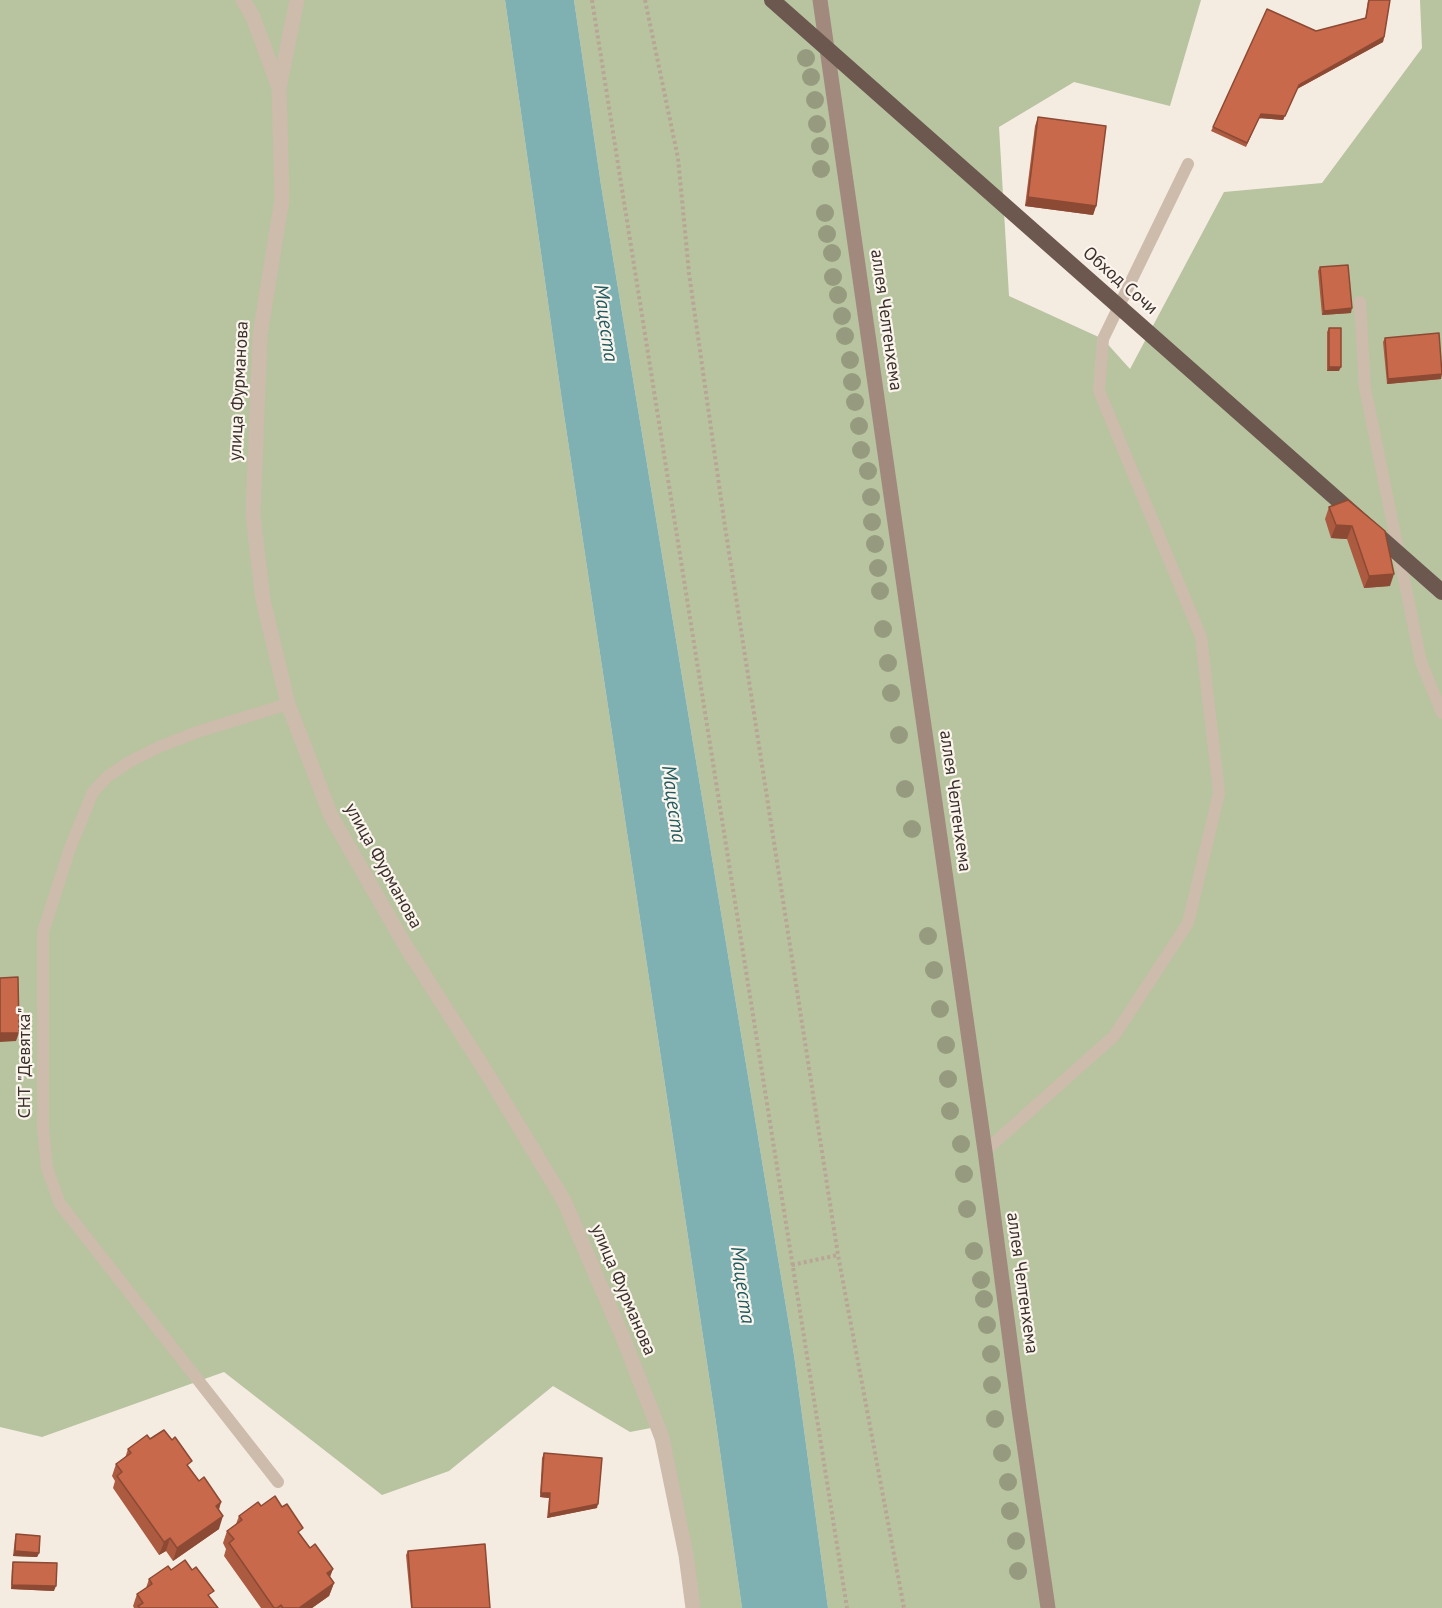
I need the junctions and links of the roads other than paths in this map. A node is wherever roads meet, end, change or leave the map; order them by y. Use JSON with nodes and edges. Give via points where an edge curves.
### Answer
{"nodes":[{"id":1,"x":243,"y":0,"type":"edge"},
{"id":2,"x":297,"y":0,"type":"edge"},
{"id":3,"x":772,"y":0,"type":"edge"},
{"id":4,"x":820,"y":0,"type":"edge"},
{"id":5,"x":279,"y":88,"type":"junction"},
{"id":6,"x":1188,"y":164,"type":"dead end"},
{"id":7,"x":1360,"y":302,"type":"dead end"},
{"id":8,"x":1442,"y":592,"type":"edge"},
{"id":9,"x":288,"y":704,"type":"junction"},
{"id":10,"x":1442,"y":712,"type":"edge"},
{"id":11,"x":985,"y":1150,"type":"junction"},
{"id":12,"x":278,"y":1482,"type":"dead end"},
{"id":13,"x":693,"y":1608,"type":"edge"},
{"id":14,"x":1048,"y":1608,"type":"edge"}],
"edges":[{"from":1,"to":5,"type":"street","name":"улица Фурманова","via":[[254,17]]},
{"from":2,"to":5,"type":"street","name":"улица Фурманова"},
{"from":3,"to":8,"type":"highway","name":"Обход Сочи","bridge":true},
{"from":4,"to":11,"type":"main road","name":"аллея Челтенхема"},
{"from":5,"to":9,"type":"street","name":"улица Фурманова","via":[[282,199],[260,335],[254,515],[263,600]]},
{"from":6,"to":11,"type":"lane","via":[[1103,339],[1100,391],[1201,637],[1219,792],[1188,923],[1127,1017],[1114,1036]]},
{"from":7,"to":10,"type":"lane","via":[[1367,399],[1421,662]]},
{"from":9,"to":12,"type":"lane","name":"СНТ \"Девятка\"","via":[[169,743],[108,776],[93,792],[43,932],[43,1128],[46,1168],[60,1204]]},
{"from":9,"to":13,"type":"street","name":"улица Фурманова","via":[[331,816],[405,945],[564,1201],[662,1438]]},
{"from":11,"to":14,"type":"main road","name":"аллея Челтенхема"}]}
